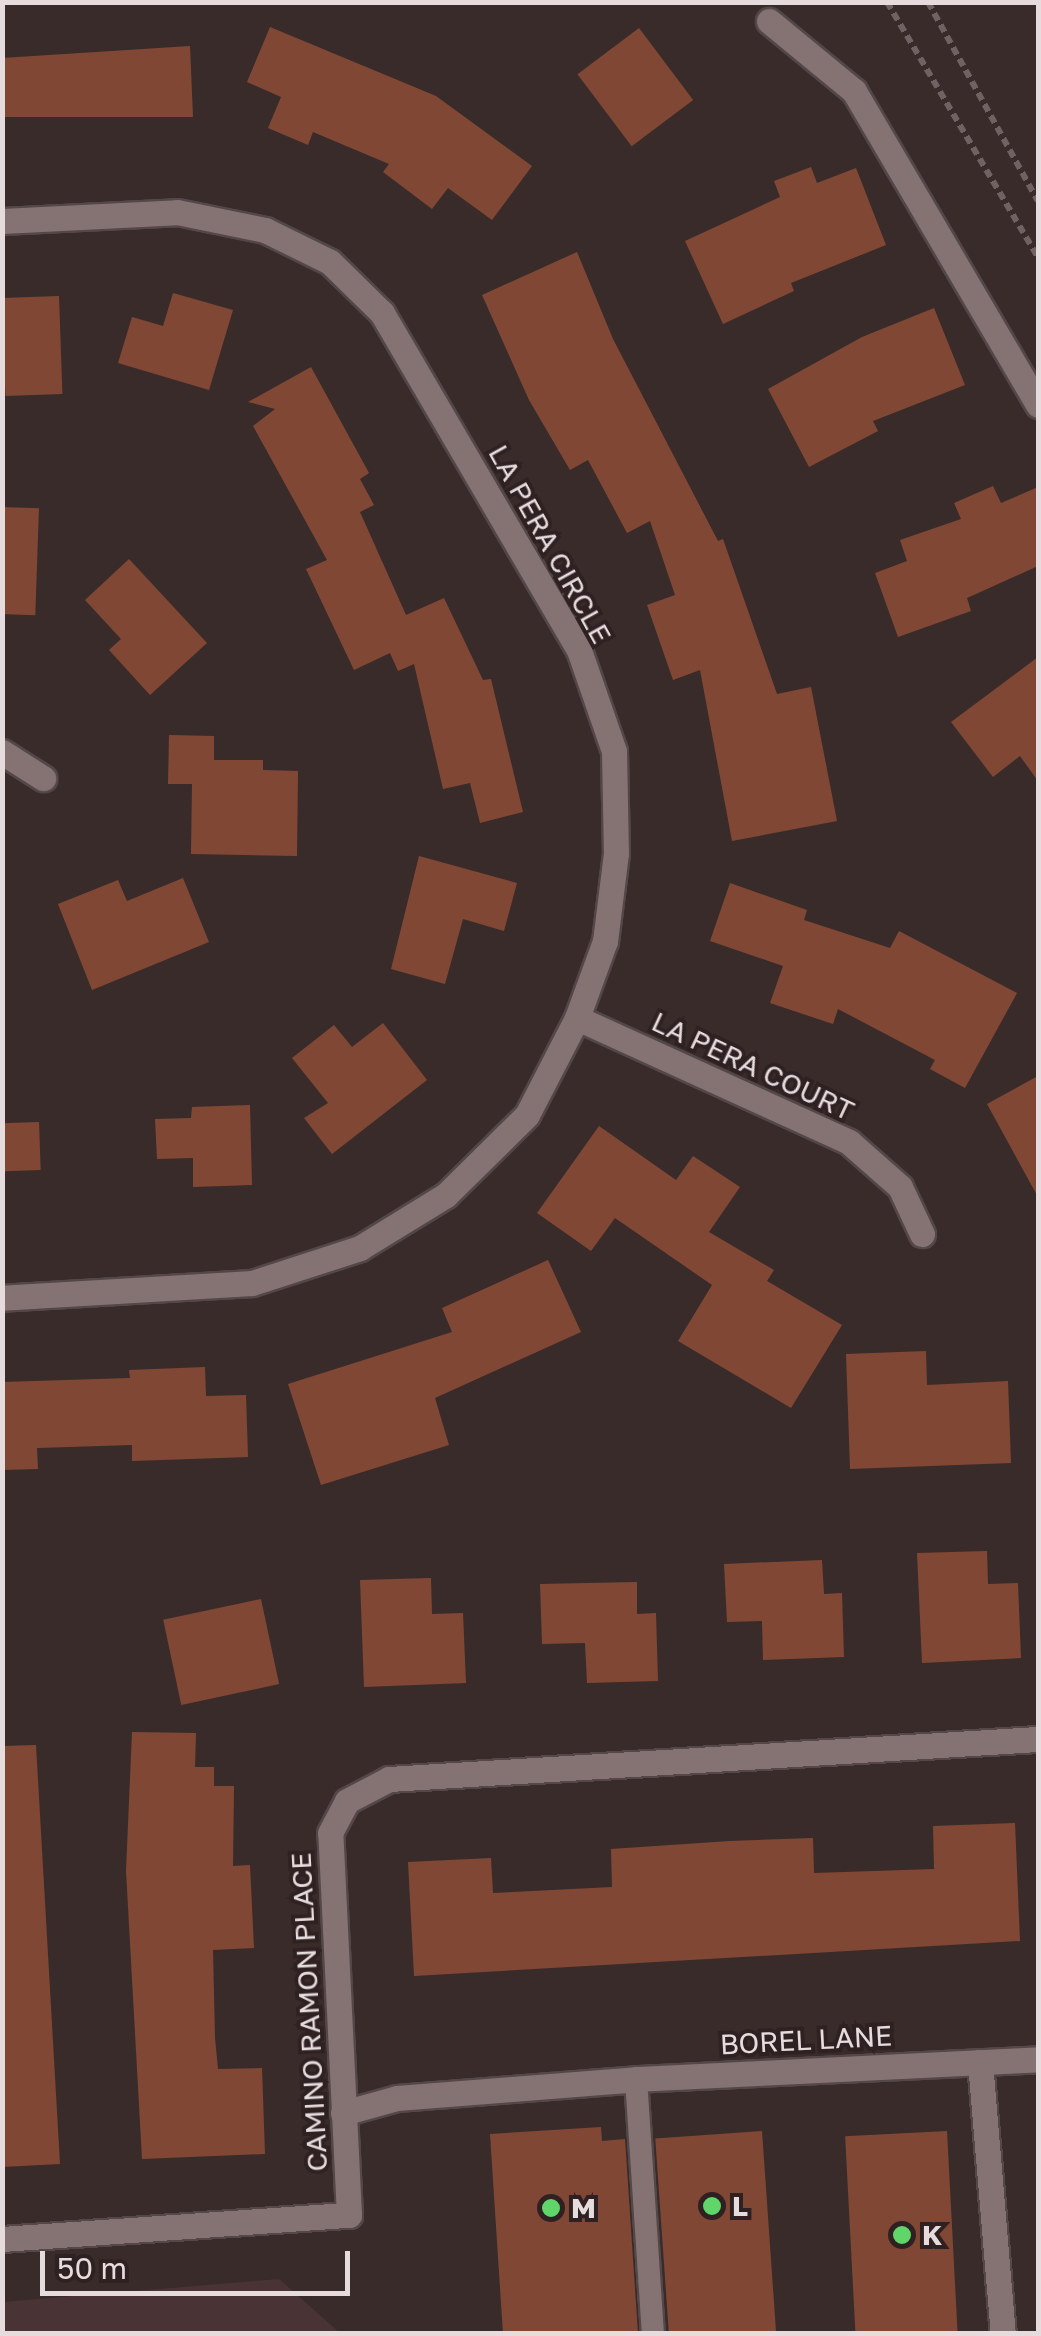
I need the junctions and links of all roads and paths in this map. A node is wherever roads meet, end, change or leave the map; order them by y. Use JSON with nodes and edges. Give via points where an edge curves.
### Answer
{"nodes":[{"id":1,"x":886,"y":2,"type":"edge"},
{"id":2,"x":928,"y":2,"type":"edge"},
{"id":3,"x":769,"y":21,"type":"dead end"},
{"id":4,"x":1038,"y":202,"type":"edge"},
{"id":5,"x":2,"y":221,"type":"edge"},
{"id":6,"x":1038,"y":257,"type":"edge"},
{"id":7,"x":1038,"y":405,"type":"edge"},
{"id":8,"x":2,"y":752,"type":"edge"},
{"id":9,"x":43,"y":778,"type":"dead end"},
{"id":10,"x":577,"y":1018,"type":"junction"},
{"id":11,"x":922,"y":1234,"type":"dead end"},
{"id":12,"x":2,"y":1298,"type":"edge"},
{"id":13,"x":1038,"y":1739,"type":"edge"},
{"id":14,"x":1038,"y":2059,"type":"edge"},
{"id":15,"x":980,"y":2062,"type":"junction"},
{"id":16,"x":636,"y":2079,"type":"junction"},
{"id":17,"x":344,"y":2113,"type":"junction"},
{"id":18,"x":2,"y":2239,"type":"edge"},
{"id":19,"x":653,"y":2334,"type":"edge"},
{"id":20,"x":1004,"y":2334,"type":"edge"}],
"edges":[{"from":1,"to":6,"type":"path"},
{"from":2,"to":4,"type":"path"},
{"from":3,"to":7,"type":"street","via":[[854,92]]},
{"from":5,"to":10,"type":"street","name":"LA PERA CIRCLE","via":[[177,212],[265,230],[330,262],[382,312],[580,650],[614,751],[616,853],[605,941]]},
{"from":8,"to":9,"type":"street"},
{"from":10,"to":11,"type":"street","name":"LA PERA COURT","via":[[849,1142],[900,1187]]},
{"from":10,"to":12,"type":"street","name":"LA PERA CIRCLE","via":[[526,1114],[446,1195],[360,1248],[252,1283]]},
{"from":13,"to":17,"type":"street","name":"CAMINO RAMON PLACE","via":[[389,1779],[347,1800],[330,1833]]},
{"from":14,"to":15,"type":"street","name":"BOREL LANE"},
{"from":15,"to":16,"type":"street","name":"BOREL LANE"},
{"from":15,"to":20,"type":"street"},
{"from":16,"to":17,"type":"street","name":"BOREL LANE","via":[[398,2098]]},
{"from":16,"to":19,"type":"lane"},
{"from":17,"to":18,"type":"street","name":"CAMINO RAMON PLACE","via":[[349,2215]]}]}
